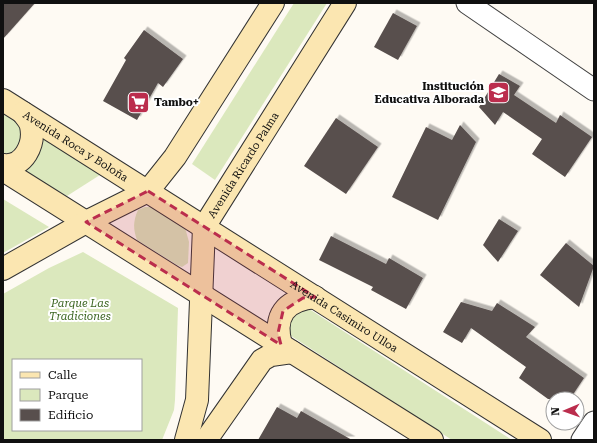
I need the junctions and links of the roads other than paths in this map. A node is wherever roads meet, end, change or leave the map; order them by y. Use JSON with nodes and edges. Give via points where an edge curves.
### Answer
{"nodes":[{"id":1,"x":273,"y":3,"type":"edge"},
{"id":2,"x":345,"y":3,"type":"edge"},
{"id":3,"x":466,"y":3,"type":"edge"},
{"id":4,"x":594,"y":90,"type":"edge"},
{"id":5,"x":3,"y":100,"type":"edge"},
{"id":6,"x":23,"y":113,"type":"junction"},
{"id":7,"x":3,"y":165,"type":"edge"},
{"id":8,"x":3,"y":170,"type":"edge"},
{"id":9,"x":148,"y":192,"type":"junction"},
{"id":10,"x":86,"y":222,"type":"junction"},
{"id":11,"x":204,"y":227,"type":"junction"},
{"id":12,"x":3,"y":269,"type":"edge"},
{"id":13,"x":203,"y":296,"type":"junction"},
{"id":14,"x":315,"y":298,"type":"junction"},
{"id":15,"x":286,"y":348,"type":"junction"},
{"id":16,"x":594,"y":422,"type":"edge"},
{"id":17,"x":186,"y":440,"type":"edge"},
{"id":18,"x":206,"y":440,"type":"edge"},
{"id":19,"x":432,"y":440,"type":"edge"},
{"id":20,"x":540,"y":440,"type":"edge"},
{"id":21,"x":582,"y":440,"type":"edge"}],
"edges":[{"from":1,"to":9,"type":"main road","via":[[175,157]]},
{"from":2,"to":11,"type":"main road","name":"Avenida Ricardo Palma"},
{"from":3,"to":4,"type":"street"},
{"from":5,"to":6,"type":"main road","name":"Avenida Roca y Boloña"},
{"from":6,"to":7,"type":"main road","via":[[31,124],[32,138],[29,151],[20,161],[8,166]]},
{"from":6,"to":9,"type":"main road","name":"Avenida Roca y Boloña"},
{"from":8,"to":10,"type":"main road"},
{"from":9,"to":10,"type":"main road"},
{"from":9,"to":11,"type":"main road","name":"Avenida Casimiro Ulloa"},
{"from":10,"to":12,"type":"main road"},
{"from":10,"to":13,"type":"main road"},
{"from":11,"to":13,"type":"main road","name":"Avenida Ricardo Palma"},
{"from":11,"to":14,"type":"main road","name":"Avenida Casimiro Ulloa"},
{"from":13,"to":15,"type":"main road"},
{"from":13,"to":17,"type":"main road","name":"Avenida Ricardo Palma","via":[[197,400]]},
{"from":14,"to":15,"type":"main road","via":[[297,300],[283,311],[278,333]]},
{"from":14,"to":20,"type":"main road","name":"Avenida Casimiro Ulloa"},
{"from":15,"to":18,"type":"main road","via":[[262,360]]},
{"from":15,"to":19,"type":"main road"},
{"from":16,"to":21,"type":"street"}]}
